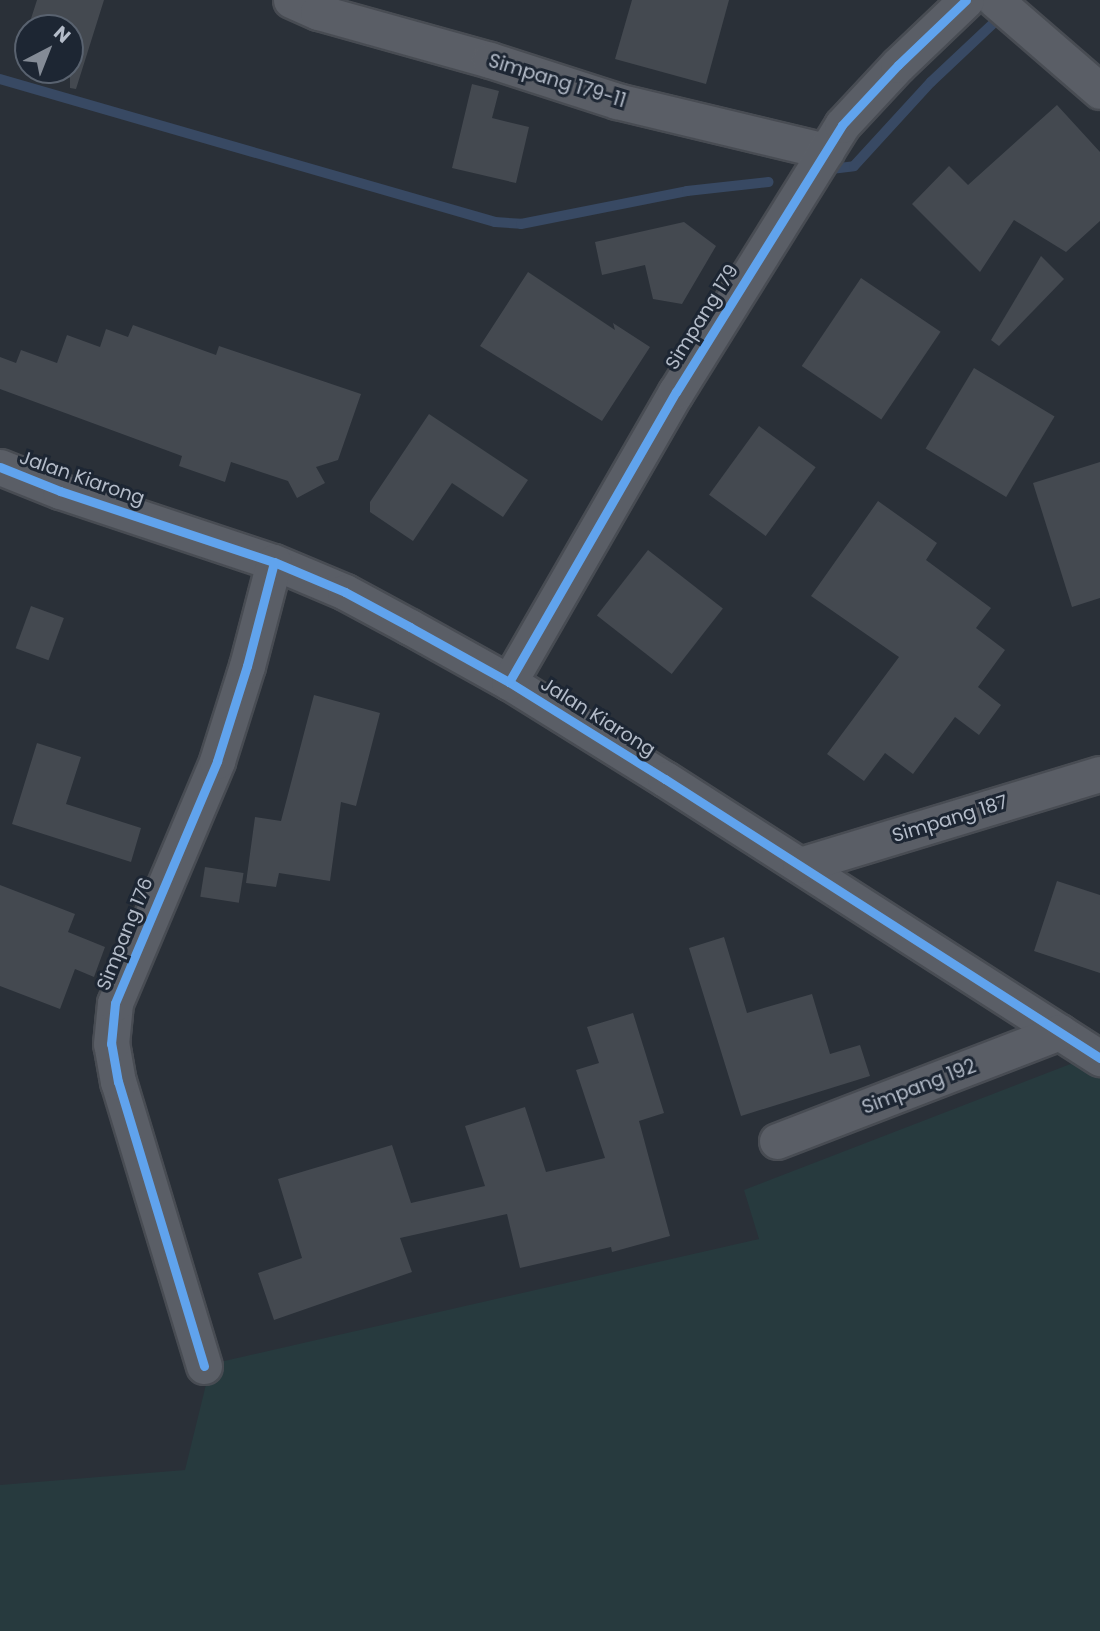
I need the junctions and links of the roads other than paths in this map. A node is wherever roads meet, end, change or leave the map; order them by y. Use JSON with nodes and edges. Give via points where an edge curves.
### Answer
{"nodes":[{"id":1,"x":291,"y":0,"type":"edge"},
{"id":2,"x":966,"y":0,"type":"edge"},
{"id":3,"x":995,"y":0,"type":"edge"},
{"id":4,"x":1100,"y":91,"type":"edge"},
{"id":5,"x":825,"y":151,"type":"junction"},
{"id":6,"x":0,"y":467,"type":"edge"},
{"id":7,"x":274,"y":562,"type":"junction"},
{"id":8,"x":509,"y":682,"type":"junction"},
{"id":9,"x":1100,"y":774,"type":"edge"},
{"id":10,"x":800,"y":865,"type":"junction"},
{"id":11,"x":1060,"y":1032,"type":"junction"},
{"id":12,"x":1100,"y":1058,"type":"edge"},
{"id":13,"x":777,"y":1141,"type":"dead end"},
{"id":14,"x":204,"y":1366,"type":"dead end"}],
"edges":[{"from":1,"to":5,"type":"street","name":"Simpang 179-11","via":[[617,101]]},
{"from":2,"to":5,"type":"street","name":"Simpang 179","via":[[898,65],[842,125]]},
{"from":3,"to":4,"type":"street"},
{"from":5,"to":8,"type":"street","name":"Simpang 179","via":[[676,392]]},
{"from":6,"to":7,"type":"street","name":"Jalan Kiarong"},
{"from":7,"to":8,"type":"street","name":"Jalan Kiarong","via":[[345,592]]},
{"from":7,"to":14,"type":"street","name":"Simpang 176","via":[[217,761],[115,1003],[111,1044],[118,1082]]},
{"from":8,"to":10,"type":"street","name":"Jalan Kiarong"},
{"from":9,"to":10,"type":"street","name":"Simpang 187"},
{"from":10,"to":11,"type":"street","name":"Jalan Kiarong"},
{"from":11,"to":12,"type":"street","name":"Jalan Kiarong"},
{"from":11,"to":13,"type":"street","name":"Simpang 192"}]}
